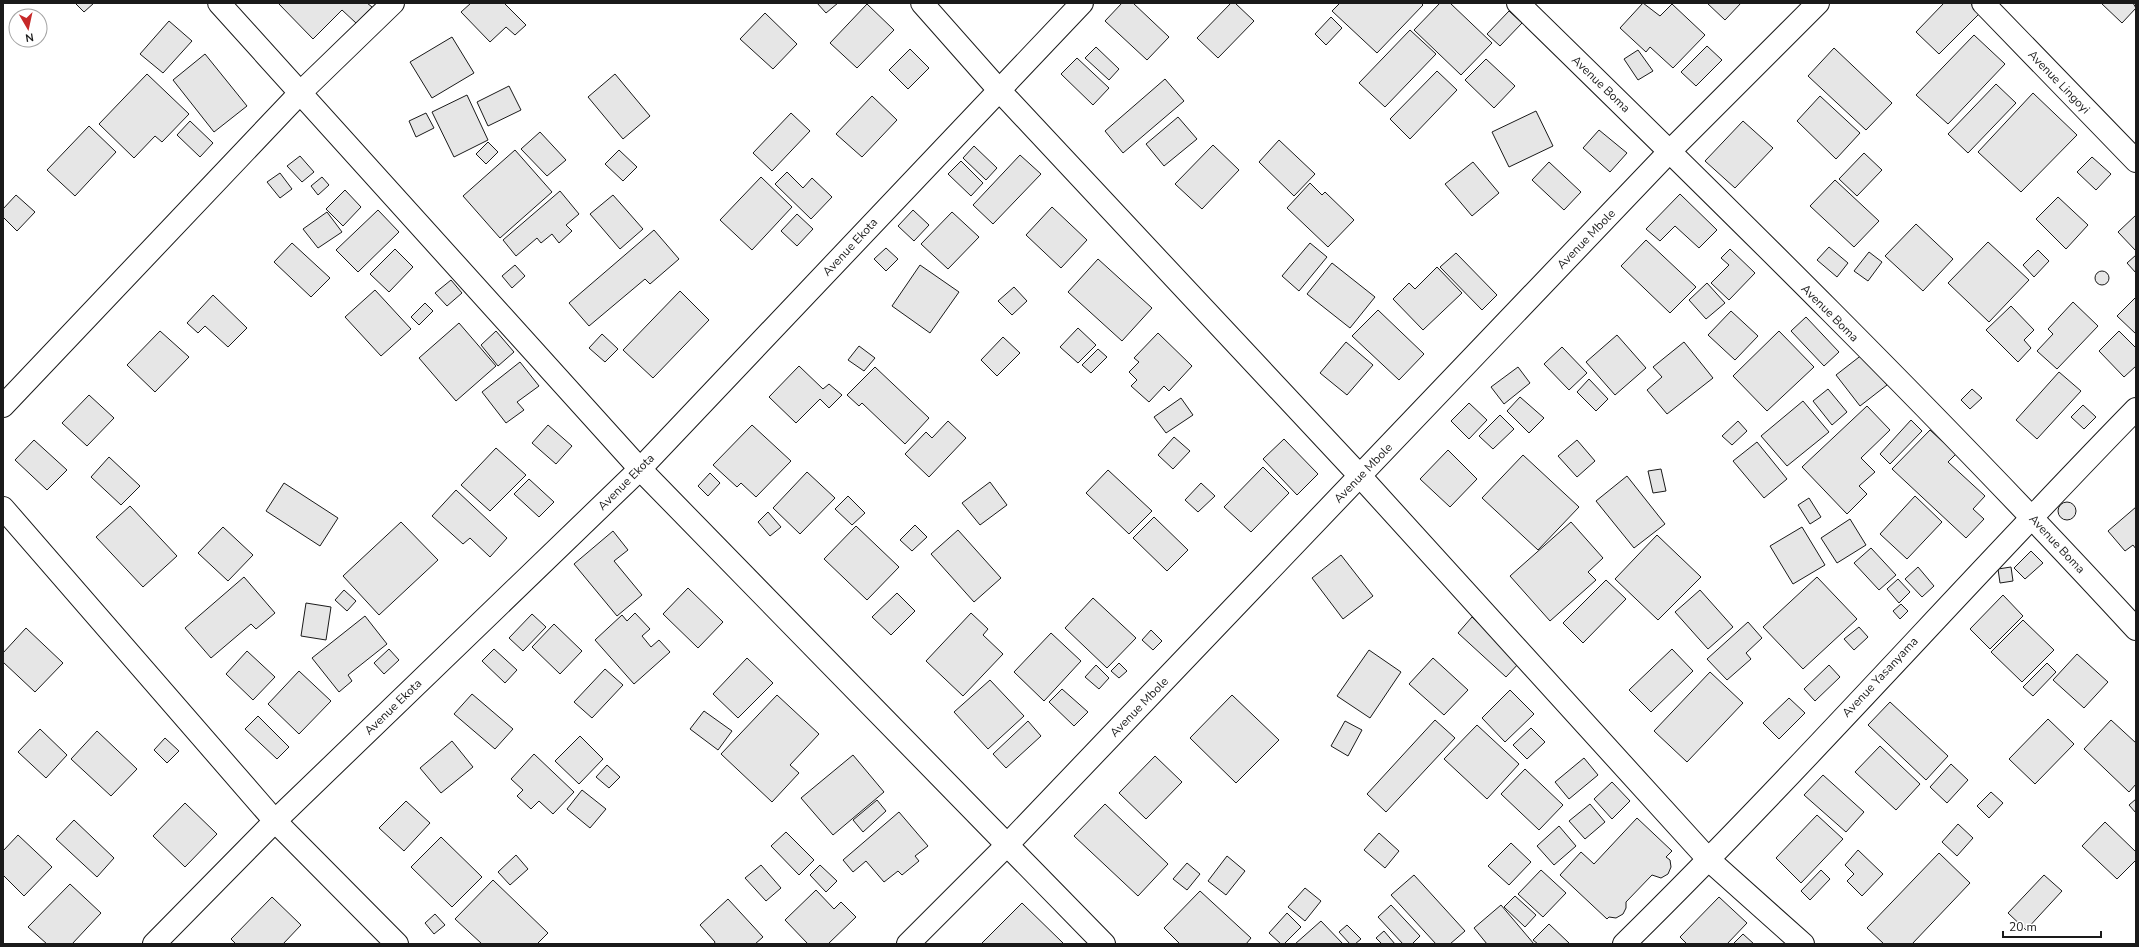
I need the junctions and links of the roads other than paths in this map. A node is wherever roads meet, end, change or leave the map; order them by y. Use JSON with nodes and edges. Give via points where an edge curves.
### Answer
{"nodes":[{"id":1,"x":219,"y":3,"type":"edge"},
{"id":2,"x":393,"y":3,"type":"edge"},
{"id":3,"x":922,"y":3,"type":"edge"},
{"id":4,"x":1082,"y":3,"type":"edge"},
{"id":5,"x":1518,"y":3,"type":"edge"},
{"id":6,"x":1818,"y":3,"type":"edge"},
{"id":7,"x":1983,"y":3,"type":"edge"},
{"id":8,"x":999,"y":90,"type":"junction"},
{"id":9,"x":300,"y":92,"type":"junction"},
{"id":10,"x":1670,"y":151,"type":"junction"},
{"id":11,"x":2136,"y":161,"type":"edge"},
{"id":12,"x":3,"y":406,"type":"edge"},
{"id":13,"x":2136,"y":409,"type":"edge"},
{"id":14,"x":640,"y":469,"type":"junction"},
{"id":15,"x":1360,"y":476,"type":"junction"},
{"id":16,"x":3,"y":508,"type":"edge"},
{"id":17,"x":2032,"y":516,"type":"junction"},
{"id":18,"x":2136,"y":629,"type":"edge"},
{"id":19,"x":275,"y":821,"type":"junction"},
{"id":20,"x":1008,"y":844,"type":"junction"},
{"id":21,"x":1709,"y":860,"type":"junction"},
{"id":22,"x":154,"y":944,"type":"edge"},
{"id":23,"x":397,"y":944,"type":"edge"},
{"id":24,"x":908,"y":944,"type":"edge"},
{"id":25,"x":1104,"y":944,"type":"edge"},
{"id":26,"x":1624,"y":944,"type":"edge"},
{"id":27,"x":1803,"y":944,"type":"edge"}],
"edges":[{"from":1,"to":9,"type":"street"},
{"from":2,"to":9,"type":"street"},
{"from":3,"to":8,"type":"street"},
{"from":4,"to":8,"type":"street","name":"Avenue Ekota"},
{"from":5,"to":10,"type":"street","name":"Avenue Boma"},
{"from":6,"to":10,"type":"street","name":"Avenue Mbole"},
{"from":7,"to":11,"type":"street","name":"Avenue Lingoyi"},
{"from":8,"to":14,"type":"street","name":"Avenue Ekota"},
{"from":8,"to":15,"type":"street"},
{"from":9,"to":12,"type":"street"},
{"from":9,"to":14,"type":"street"},
{"from":10,"to":15,"type":"street","name":"Avenue Mbole"},
{"from":10,"to":17,"type":"street","name":"Avenue Boma"},
{"from":13,"to":17,"type":"street","name":"Avenue Yasanyama"},
{"from":14,"to":19,"type":"street","name":"Avenue Ekota"},
{"from":14,"to":20,"type":"street"},
{"from":15,"to":20,"type":"street","name":"Avenue Mbole"},
{"from":15,"to":21,"type":"street"},
{"from":16,"to":19,"type":"street"},
{"from":17,"to":18,"type":"street","name":"Avenue Boma"},
{"from":17,"to":21,"type":"street","name":"Avenue Yasanyama"},
{"from":19,"to":22,"type":"street","name":"Avenue Ekota"},
{"from":19,"to":23,"type":"street"},
{"from":20,"to":24,"type":"street","name":"Avenue Mbole"},
{"from":20,"to":25,"type":"street"},
{"from":21,"to":26,"type":"street","name":"Avenue Yasanyama"},
{"from":21,"to":27,"type":"street"}]}
